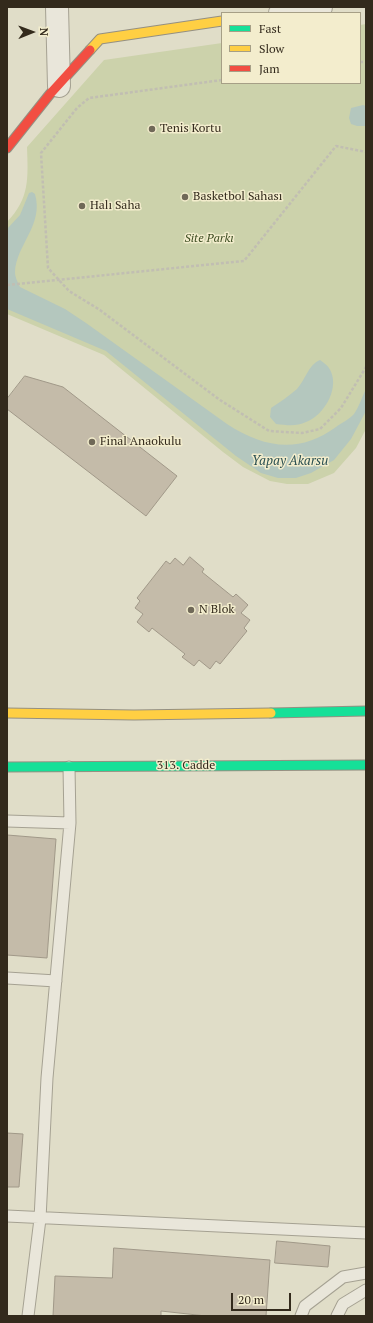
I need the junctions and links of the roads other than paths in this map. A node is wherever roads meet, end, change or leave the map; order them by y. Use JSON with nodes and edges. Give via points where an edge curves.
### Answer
{"nodes":[{"id":1,"x":57,"y":7,"type":"edge"},
{"id":2,"x":321,"y":7,"type":"edge"},
{"id":3,"x":287,"y":12,"type":"edge"},
{"id":4,"x":221,"y":21,"type":"edge"},
{"id":5,"x":59,"y":86,"type":"junction"},
{"id":6,"x":7,"y":148,"type":"edge"},
{"id":7,"x":366,"y":711,"type":"edge"},
{"id":8,"x":7,"y":713,"type":"edge"},
{"id":9,"x":366,"y":765,"type":"edge"},
{"id":10,"x":7,"y":767,"type":"edge"},
{"id":11,"x":69,"y":767,"type":"junction"},
{"id":12,"x":7,"y":821,"type":"edge"},
{"id":13,"x":70,"y":823,"type":"junction"},
{"id":14,"x":7,"y":978,"type":"edge"},
{"id":15,"x":56,"y":982,"type":"junction"},
{"id":16,"x":7,"y":1216,"type":"edge"},
{"id":17,"x":40,"y":1219,"type":"junction"},
{"id":18,"x":366,"y":1233,"type":"edge"},
{"id":19,"x":366,"y":1274,"type":"edge"},
{"id":20,"x":343,"y":1277,"type":"junction"},
{"id":21,"x":366,"y":1280,"type":"edge"},
{"id":22,"x":366,"y":1290,"type":"edge"},
{"id":23,"x":28,"y":1316,"type":"edge"},
{"id":24,"x":301,"y":1316,"type":"edge"},
{"id":25,"x":338,"y":1316,"type":"edge"}],
"edges":[{"from":1,"to":5,"type":"street"},
{"from":2,"to":3,"type":"street"},
{"from":4,"to":5,"type":"street","via":[[100,39]]},
{"from":5,"to":6,"type":"street"},
{"from":7,"to":8,"type":"street","via":[[134,715]]},
{"from":9,"to":11,"type":"street","name":"313. Cadde"},
{"from":10,"to":11,"type":"street","name":"313. Cadde"},
{"from":11,"to":13,"type":"lane"},
{"from":12,"to":13,"type":"lane"},
{"from":13,"to":15,"type":"lane"},
{"from":14,"to":15,"type":"lane"},
{"from":15,"to":17,"type":"lane","via":[[47,1078]]},
{"from":16,"to":17,"type":"lane"},
{"from":17,"to":18,"type":"lane"},
{"from":17,"to":23,"type":"lane"},
{"from":19,"to":20,"type":"lane"},
{"from":20,"to":21,"type":"lane"},
{"from":20,"to":24,"type":"lane","via":[[306,1306]]},
{"from":22,"to":25,"type":"lane","via":[[344,1304]]}]}
